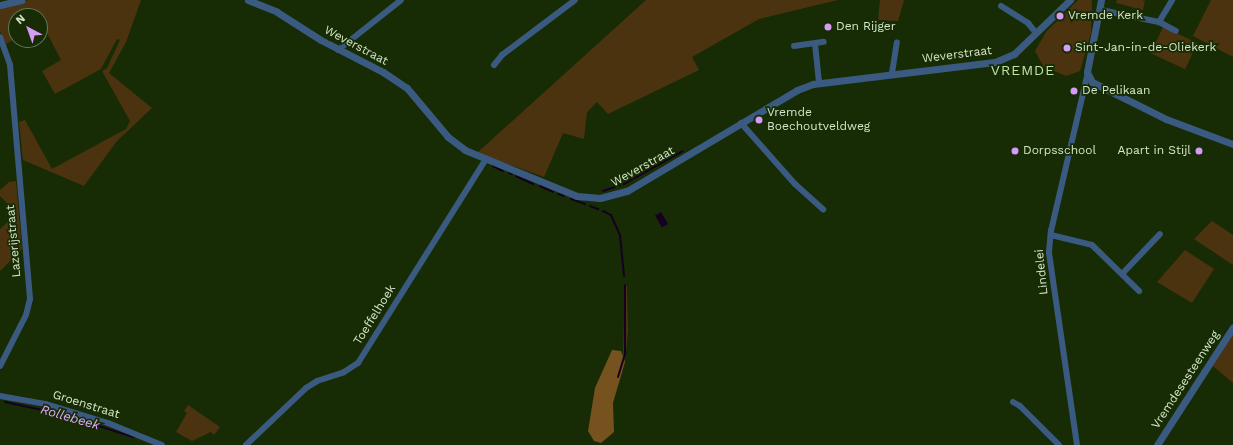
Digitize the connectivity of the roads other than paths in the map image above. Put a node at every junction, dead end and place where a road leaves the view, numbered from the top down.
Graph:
1 (21, 0) edge
2 (248, 0) edge
3 (401, 0) edge
4 (575, 0) edge
5 (1070, 0) edge
6 (1101, 0) edge
7 (1172, 0) edge
8 (0, 5) edge
9 (1001, 6) dead end
10 (1101, 10) junction
11 (1159, 22) junction
12 (1176, 31) dead end
13 (1036, 33) junction
14 (0, 37) edge
15 (824, 42) dead end
16 (898, 42) dead end
17 (815, 44) junction
18 (794, 46) dead end
19 (338, 50) junction
20 (494, 65) dead end
21 (892, 73) junction
22 (1087, 76) junction
23 (819, 83) junction
24 (740, 123) junction
25 (1233, 144) edge
26 (486, 159) junction
27 (823, 209) dead end
28 (1160, 234) dead end
29 (1051, 235) junction
30 (1122, 274) junction
31 (1139, 291) dead end
32 (1233, 326) edge
33 (0, 366) edge
34 (0, 396) edge
35 (1013, 402) dead end
36 (162, 445) edge
37 (246, 445) edge
38 (1059, 445) edge
39 (1077, 445) edge
40 (1157, 445) edge

1 - 8 street
2 - 19 street, Weverstraat
3 - 19 street
4 - 20 street
5 - 13 street
6 - 10 street
7 - 11 street
9 - 13 street
10 - 11 street
10 - 22 street
11 - 12 street
13 - 21 street, Weverstraat
14 - 33 street, Lazerijstraat
15 - 17 street
16 - 21 street
17 - 18 street
17 - 23 street
19 - 26 street, Weverstraat
21 - 23 street, Weverstraat
22 - 25 street
22 - 29 street, Lindelei
23 - 24 street, Weverstraat
24 - 26 street, Weverstraat
24 - 27 street
26 - 37 street, Toeffelhoek
28 - 30 street
29 - 30 street
29 - 39 street, Lindelei
30 - 31 street
32 - 40 street, Vremdesesteenweg
34 - 36 street, Groenstraat
35 - 38 street

